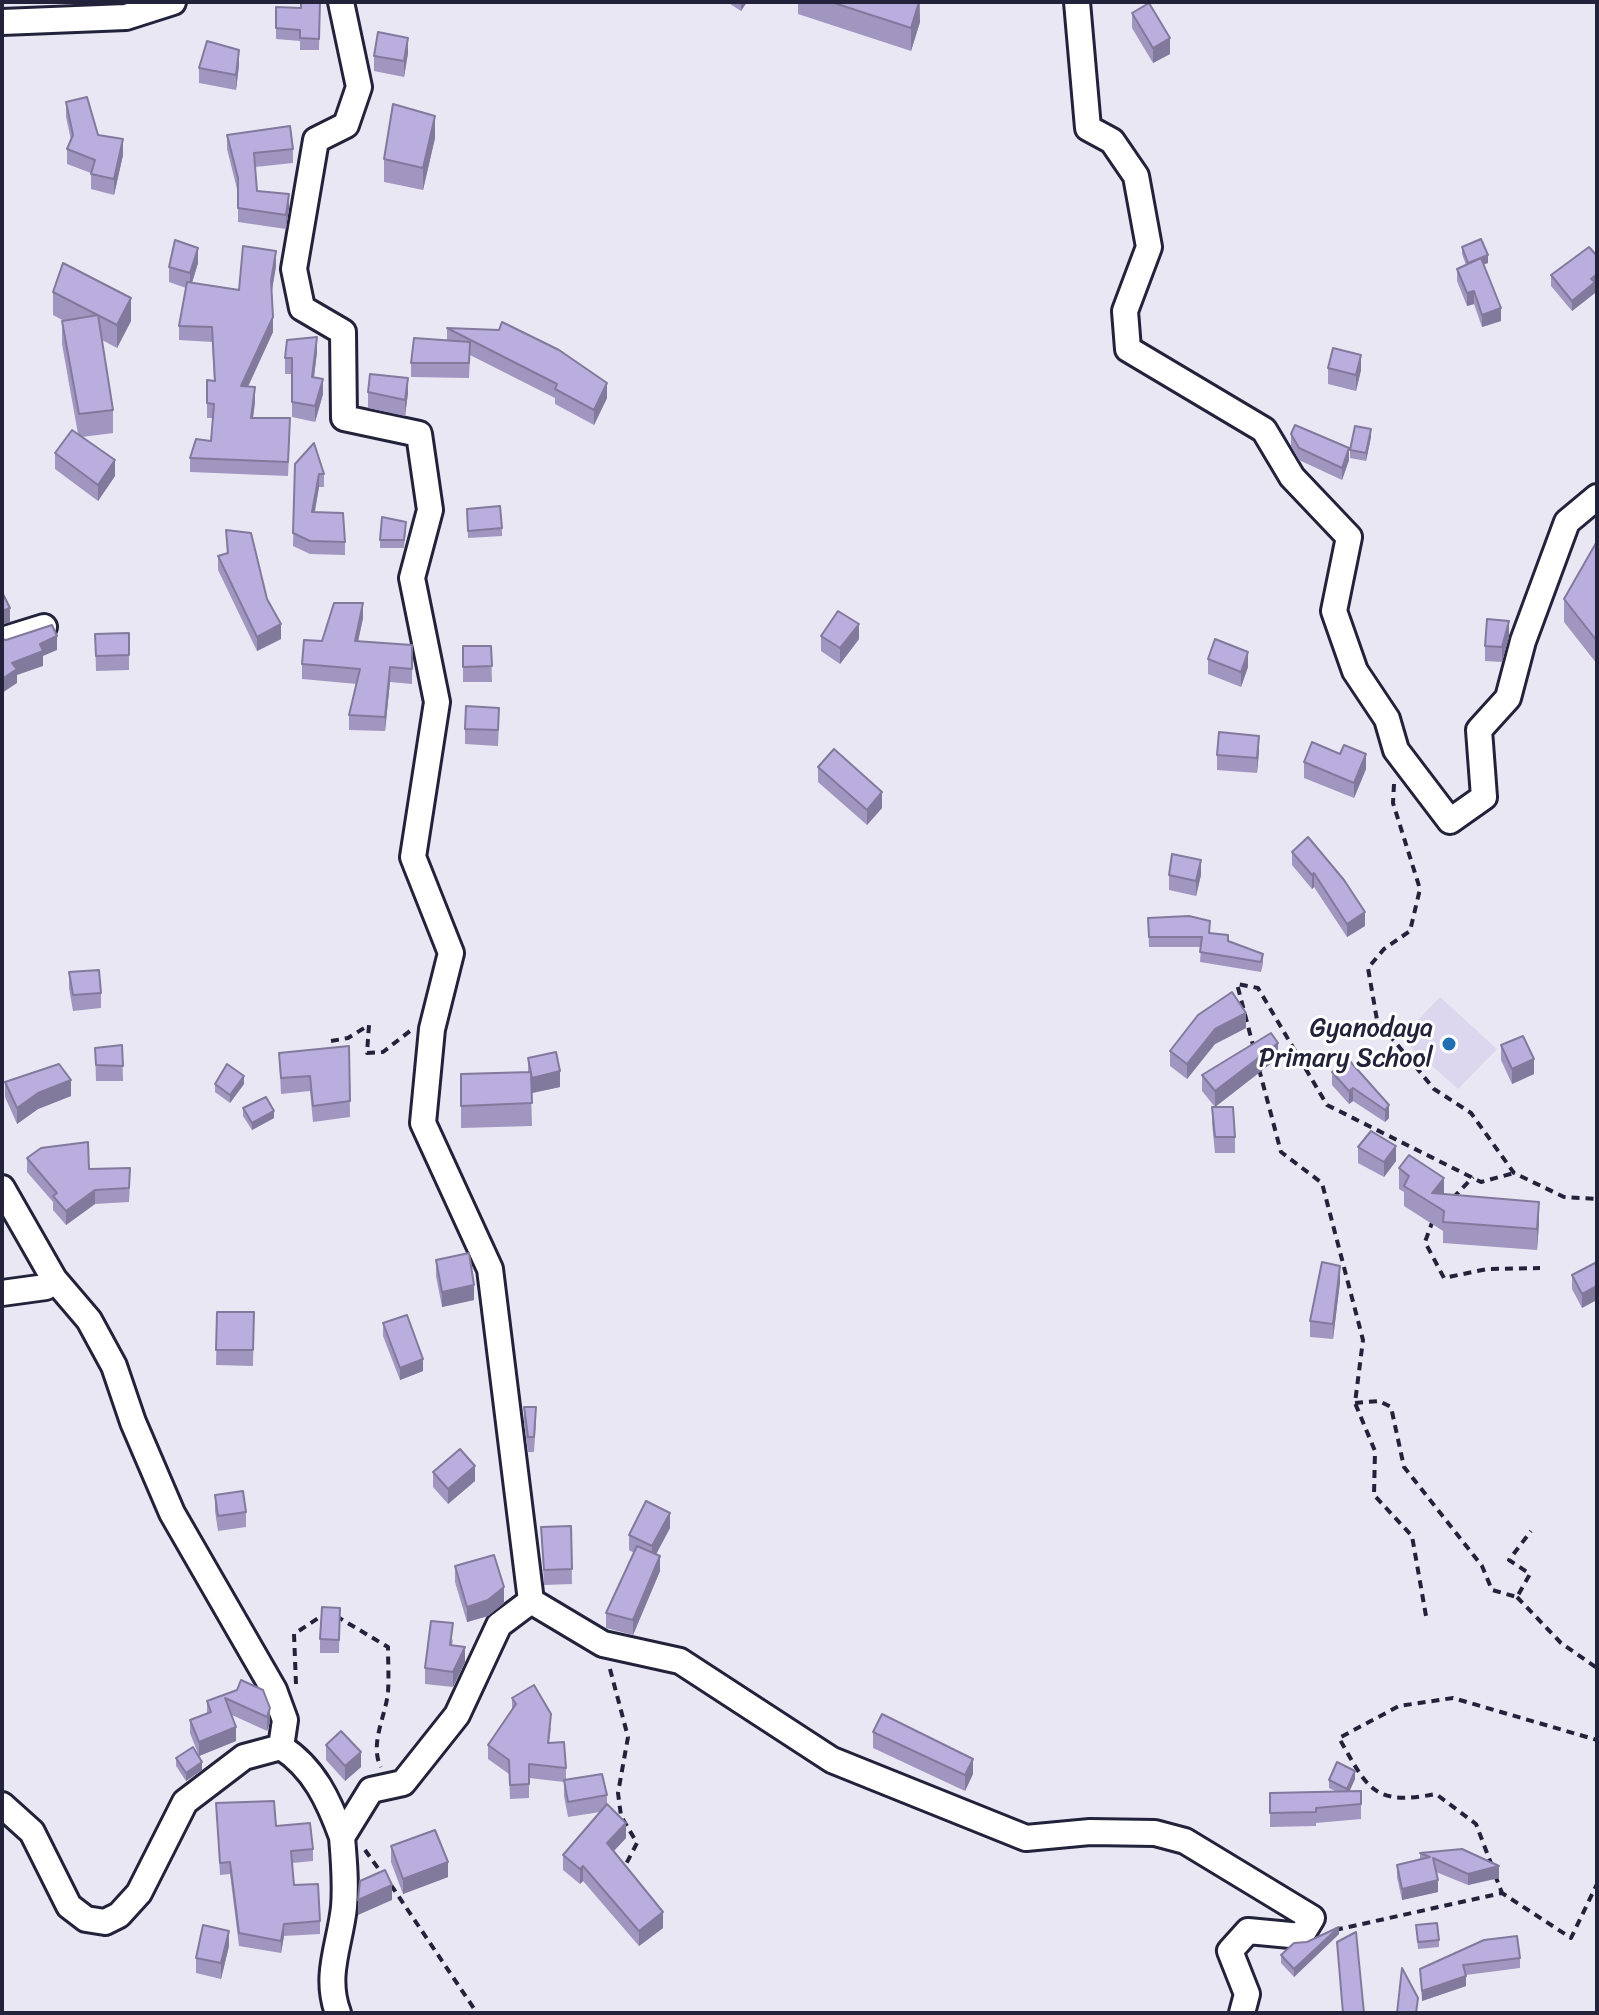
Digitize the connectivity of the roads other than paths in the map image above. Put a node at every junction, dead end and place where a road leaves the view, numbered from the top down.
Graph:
1 (173, 2) edge
2 (341, 2) edge
3 (1077, 2) edge
4 (2, 22) edge
5 (1597, 497) edge
6 (44, 627) edge
7 (2, 640) edge
8 (2, 1188) edge
9 (54, 1279) junction
10 (2, 1293) edge
11 (531, 1601) junction
12 (281, 1747) junction
13 (2, 1805) edge
14 (342, 1837) junction
15 (338, 2013) edge
16 (1242, 2013) edge

1 - 4 street
2 - 11 street
3 - 5 street
6 - 7 street
8 - 9 street
9 - 10 street
9 - 12 street
11 - 14 street
11 - 16 street
12 - 13 street
12 - 14 street
14 - 15 street

